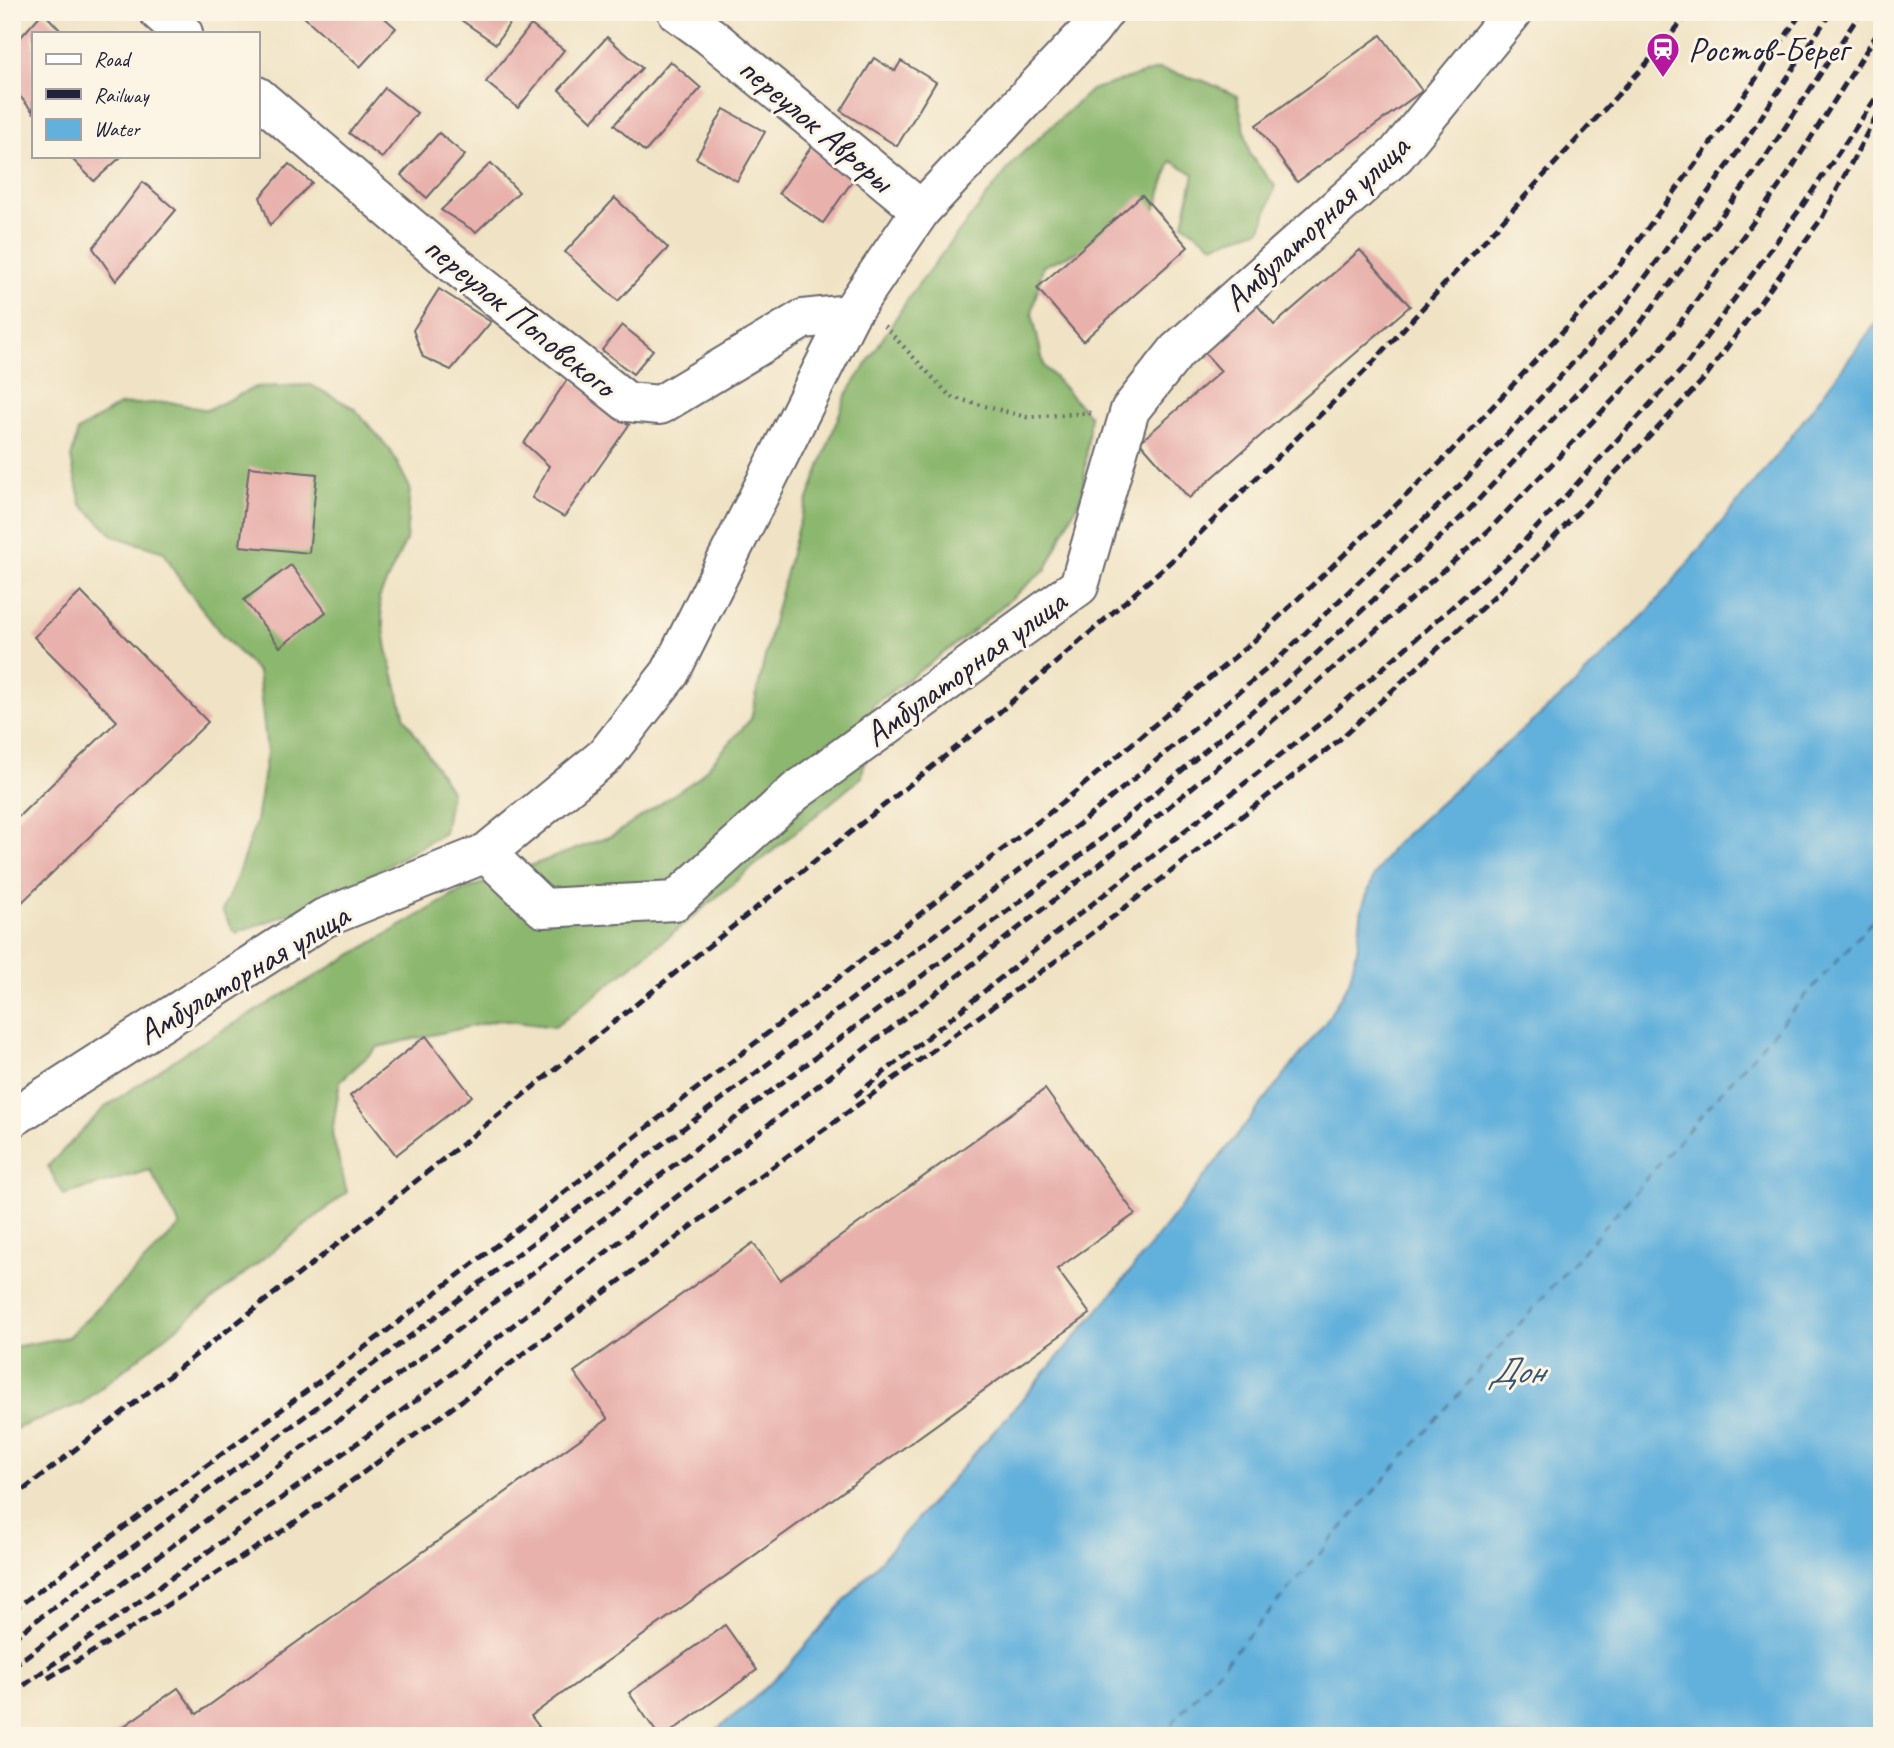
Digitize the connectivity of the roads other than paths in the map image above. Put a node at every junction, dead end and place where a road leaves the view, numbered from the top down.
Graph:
1 (159, 12) edge
2 (677, 12) edge
3 (1104, 12) edge
4 (1513, 12) edge
5 (182, 32) edge
6 (259, 98) edge
7 (920, 211) junction
8 (855, 307) junction
9 (486, 853) junction
10 (12, 1118) edge

1 - 5 street
2 - 7 street, переулок Авроры
3 - 7 street, Амбулаторная улица
4 - 9 street, Амбулаторная улица
6 - 8 street, переулок Поповского
7 - 8 street, Амбулаторная улица
8 - 9 street, Амбулаторная улица
9 - 10 street, Амбулаторная улица

